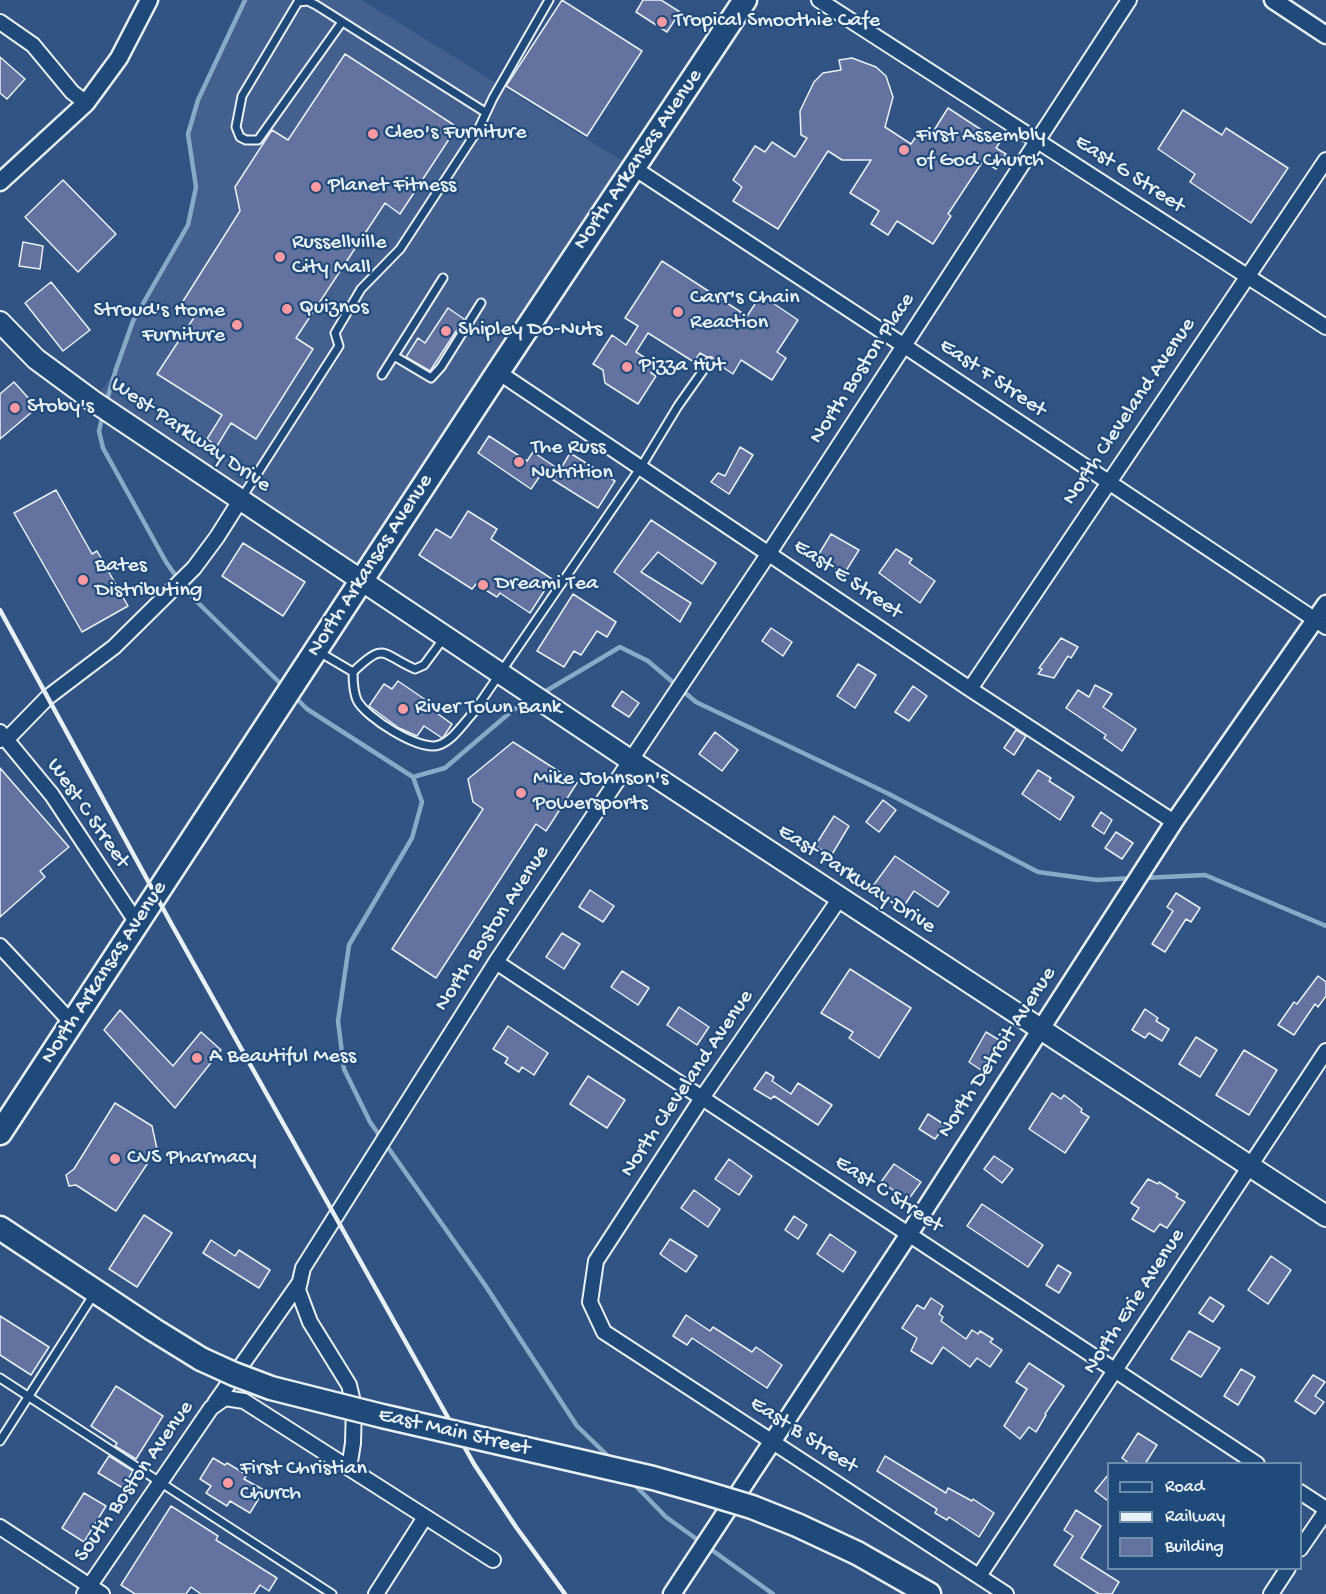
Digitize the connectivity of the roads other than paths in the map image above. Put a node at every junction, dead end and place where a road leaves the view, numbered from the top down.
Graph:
1 (149, 0) edge
2 (549, 0) edge
3 (745, 0) edge
4 (819, 0) edge
5 (1129, 0) edge
6 (1273, 0) edge
7 (0, 22) edge
8 (342, 22) junction
9 (1326, 35) edge
10 (86, 103) junction
11 (485, 112) junction
12 (1037, 141) junction
13 (1326, 160) edge
14 (634, 168) junction
15 (0, 182) edge
16 (1248, 276) junction
17 (443, 278) dead end
18 (481, 303) dead end
19 (0, 322) edge
20 (1326, 327) edge
21 (903, 345) junction
22 (394, 356) junction
23 (709, 362) dead end
24 (498, 372) junction
25 (382, 375) dead end
26 (641, 467) junction
27 (1109, 482) junction
28 (241, 499) junction
29 (769, 553) junction
30 (363, 580) junction
31 (1326, 604) edge
32 (1321, 624) edge
33 (446, 636) junction
34 (316, 651) junction
35 (353, 672) junction
36 (500, 673) junction
37 (970, 689) junction
38 (1, 736) edge
39 (630, 760) junction
40 (1174, 822) junction
41 (840, 898) junction
42 (137, 923) junction
43 (0, 945) edge
44 (496, 962) junction
45 (72, 1023) junction
46 (1040, 1030) junction
47 (1326, 1051) edge
48 (702, 1098) junction
49 (0, 1133) edge
50 (1250, 1166) junction
51 (1326, 1216) edge
52 (0, 1228) edge
53 (909, 1234) junction
54 (300, 1282) junction
55 (96, 1291) junction
56 (590, 1302) joint
57 (1115, 1370) junction
58 (0, 1377) edge
59 (29, 1396) junction
60 (211, 1408) junction
61 (772, 1440) junction
62 (0, 1441) edge
63 (1254, 1462) edge
64 (349, 1468) junction
65 (161, 1481) junction
66 (1302, 1493) edge
67 (1326, 1510) edge
68 (425, 1517) junction
69 (0, 1527) edge
70 (1302, 1547) edge
71 (493, 1560) dead end
72 (1287, 1570) edge
73 (979, 1576) junction
74 (86, 1590) edge
75 (102, 1594) edge
76 (332, 1594) edge
77 (376, 1594) edge
78 (672, 1594) edge
79 (929, 1594) edge
80 (1005, 1594) edge
81 (1271, 1594) edge

1 - 10 street
2 - 11 lane
3 - 14 main road, North Arkansas Avenue
4 - 12 street, East G Street
5 - 12 street, North Boston Place
6 - 9 street
7 - 10 street
8 - 8 lane
8 - 11 lane
10 - 15 street
11 - 28 lane
12 - 16 street, East G Street
12 - 21 street, North Boston Place
13 - 16 street, North Cleveland Avenue
14 - 21 street, East F Street
14 - 24 main road, North Arkansas Avenue
16 - 20 street, East G Street
16 - 27 street, North Cleveland Avenue
17 - 22 lane
18 - 22 lane
19 - 28 main road, West Parkway Drive
21 - 27 street, East F Street
21 - 29 street, North Boston Place
22 - 25 lane
23 - 26 lane
24 - 26 street, East E Street
24 - 30 main road, North Arkansas Avenue
26 - 29 street, East E Street
26 - 36 lane
27 - 32 street, East F Street
27 - 37 street, North Cleveland Avenue
28 - 30 main road, West Parkway Drive
28 - 38 street
29 - 37 street, East E Street
29 - 39 street, North Boston Place
30 - 33 main road, East Parkway Drive
30 - 34 main road, North Arkansas Avenue
31 - 32 street, North Detroit Avenue
32 - 40 street, North Detroit Avenue
33 - 35 lane
33 - 36 main road, East Parkway Drive
34 - 35 lane
34 - 42 main road, North Arkansas Avenue
35 - 36 lane
36 - 39 main road, East Parkway Drive
37 - 40 street, East E Street
38 - 42 street, West C Street
39 - 41 main road, East Parkway Drive
39 - 44 street, North Boston Avenue
40 - 46 street, North Detroit Avenue
41 - 46 main road, East Parkway Drive
41 - 48 street, North Cleveland Avenue
42 - 45 main road, North Arkansas Avenue
43 - 45 street
44 - 48 street, East C Street
44 - 54 street, North Boston Avenue
45 - 49 main road, North Arkansas Avenue
46 - 50 main road, East Parkway Drive
46 - 53 street, North Detroit Avenue
47 - 50 street, North Erie Avenue
48 - 53 street, East C Street
48 - 56 street, North Cleveland Avenue
50 - 51 main road, East Parkway Drive
50 - 57 street, North Erie Avenue
52 - 55 main road, East Main Street
53 - 57 street, East C Street
53 - 61 street, North Detroit Avenue
54 - 60 street
54 - 64 street
55 - 59 lane
55 - 79 main road, East Main Street, bridge
56 - 61 street, East B Street
57 - 63 street, East C Street
57 - 73 street, North Erie Avenue
58 - 59 lane
59 - 62 lane
59 - 65 lane
60 - 64 street, South Boston Avenue
60 - 65 street, South Boston Avenue
61 - 73 street, East B Street
61 - 78 street, North Detroit Avenue
64 - 68 street
65 - 74 street, South Boston Avenue
65 - 76 lane
66 - 67 street
67 - 70 street
68 - 71 street
68 - 77 street
69 - 74 street
72 - 81 street
73 - 80 street, East B Street
74 - 75 street

